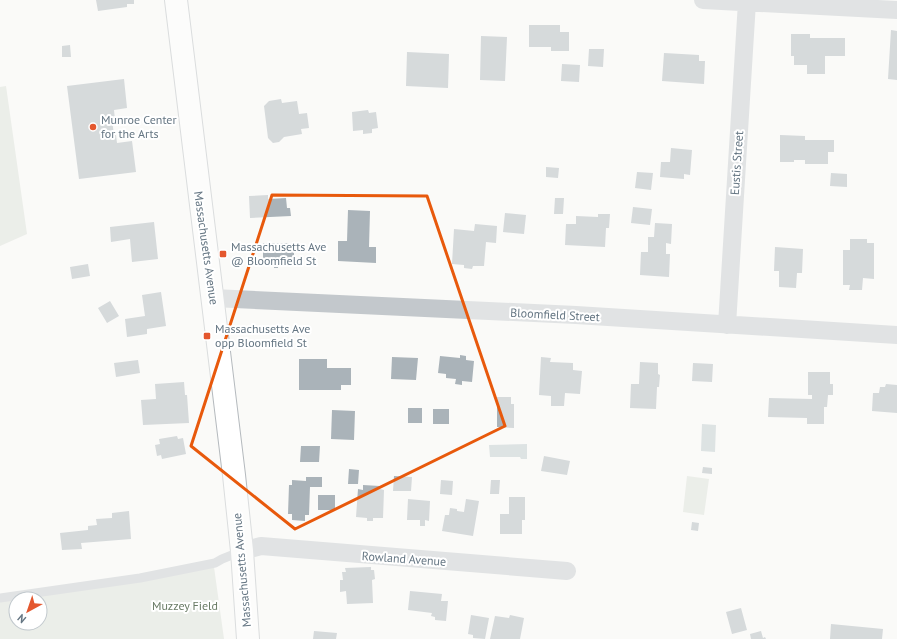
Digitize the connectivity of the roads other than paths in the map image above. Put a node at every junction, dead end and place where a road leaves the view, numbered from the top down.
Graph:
1 (176, 0) edge
2 (703, 0) edge
3 (747, 2) junction
4 (897, 10) edge
5 (213, 298) junction
6 (727, 325) junction
7 (897, 335) edge
8 (242, 551) junction
9 (567, 572) dead end
10 (0, 598) edge
11 (248, 639) edge

1 - 5 main road, Massachusetts Avenue
2 - 3 street
3 - 4 street
3 - 6 street, Eustis Street
5 - 6 street, Bloomfield Street
5 - 8 main road, Massachusetts Avenue
6 - 7 street, Bloomfield Street
8 - 9 street, Rowland Avenue
8 - 10 lane
8 - 11 main road, Massachusetts Avenue

